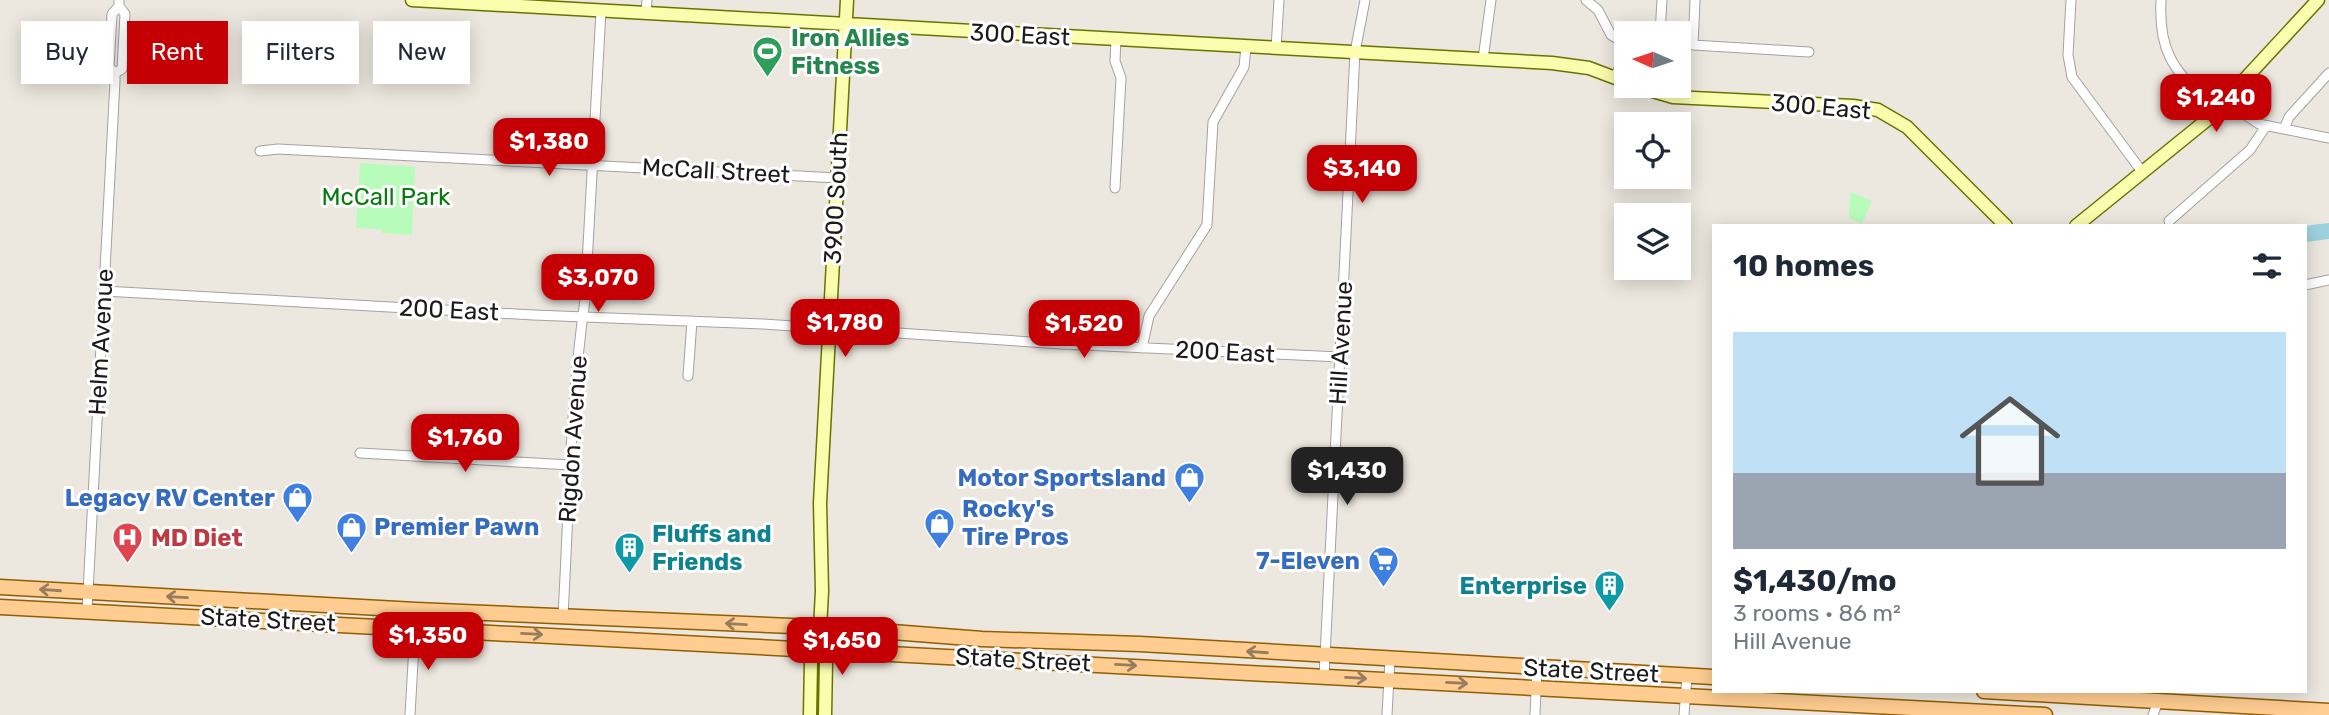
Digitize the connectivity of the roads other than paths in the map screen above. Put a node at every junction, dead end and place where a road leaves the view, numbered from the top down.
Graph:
1 (412, 0) edge
2 (647, 0) edge
3 (847, 0) edge
4 (1279, 0) edge
5 (1365, 0) edge
6 (1491, 0) edge
7 (1586, 0) edge
8 (1662, 0) edge
9 (1695, 0) edge
10 (2071, 0) edge
11 (2161, 0) edge
12 (2318, 0) edge
13 (483, 2) edge
14 (119, 3) edge
15 (562, 4) edge
16 (601, 11) junction
17 (646, 14) junction
18 (1661, 21) edge
19 (846, 25) junction
20 (1614, 37) edge
21 (1116, 40) junction
22 (1246, 47) junction
23 (1276, 48) junction
24 (1355, 52) junction
25 (1809, 52) dead end
26 (1483, 59) junction
27 (2329, 73) edge
28 (1614, 78) edge
29 (1691, 98) edge
30 (2225, 101) junction
31 (2215, 112) junction
32 (2266, 126) junction
33 (2284, 129) junction
34 (2329, 138) edge
35 (260, 151) dead end
36 (592, 165) junction
37 (2143, 173) junction
38 (837, 178) junction
39 (1115, 188) dead end
40 (2169, 221) dead end
41 (2005, 224) edge
42 (2079, 224) edge
43 (2329, 279) edge
44 (2307, 284) edge
45 (104, 291) junction
46 (583, 316) junction
47 (692, 321) junction
48 (830, 330) junction
49 (1142, 348) junction
50 (1340, 357) junction
51 (688, 376) dead end
52 (360, 453) dead end
53 (571, 464) junction
54 (0, 587) edge
55 (88, 592) junction
56 (0, 607) edge
57 (416, 610) junction
58 (87, 611) junction
59 (563, 615) junction
60 (415, 627) junction
61 (820, 627) junction
62 (819, 648) junction
63 (1325, 657) junction
64 (1390, 659) junction
65 (1537, 668) junction
66 (1324, 676) junction
67 (1687, 676) junction
68 (1712, 677) edge
69 (1389, 679) junction
70 (1536, 687) junction
71 (2004, 693) edge
72 (1686, 696) junction
73 (1801, 696) edge
74 (2156, 708) edge
75 (2329, 711) edge
76 (410, 715) edge
77 (810, 715) edge
78 (825, 715) edge
79 (1387, 715) edge
80 (1535, 715) edge
81 (1685, 715) edge
82 (2045, 715) edge

1 - 13 street, 300 East
2 - 17 street
3 - 19 street, 3900 South
4 - 23 street
5 - 24 street, Hill Avenue
6 - 26 street
7 - 20 street
8 - 18 street
9 - 25 street
10 - 37 street
11 - 31 street
12 - 30 street
13 - 15 street, 300 East
14 - 45 street, Helm Avenue
15 - 16 street, 300 East
16 - 17 street, 300 East
16 - 36 street, Rigdon Avenue
17 - 19 street, 300 East
19 - 21 street, 300 East
19 - 38 street, 3900 South
21 - 22 street, 300 East
21 - 39 street
22 - 23 street, 300 East
22 - 49 street
23 - 24 street, 300 East
24 - 26 street, 300 East
24 - 50 street, Hill Avenue
26 - 28 street, 300 East
27 - 33 street
29 - 41 street, 300 East
30 - 31 street
30 - 32 street
31 - 37 street
32 - 33 street
32 - 40 street
33 - 34 street
35 - 36 street, McCall Street
36 - 38 street, McCall Street
36 - 46 street, Rigdon Avenue
37 - 42 street
38 - 48 street, 3900 South
43 - 44 street
45 - 46 street, 200 East
45 - 55 street, Helm Avenue
46 - 47 street, 200 East
46 - 53 street, Rigdon Avenue
47 - 48 street, 200 East
47 - 51 street
48 - 49 street, 200 East
48 - 61 street, 3900 South
49 - 50 street, 200 East
50 - 63 street, Hill Avenue
52 - 53 street
53 - 59 street, Rigdon Avenue
55 -> 54 main road, State Street
57 -> 55 main road, State Street
55 - 58 street, Helm Avenue
56 - 58 main road, State Street
57 - 59 main road, State Street
57 - 60 street
58 - 60 main road, State Street
61 -> 59 main road, State Street
60 -> 62 main road, State Street
60 - 76 street
61 - 62 street, 3900 South
63 -> 61 main road, State Street
62 -> 66 main road, State Street
62 - 77 street, 3900 South
62 - 78 street, 3900 South
63 - 64 main road, State Street
63 - 66 street, Hill Avenue
64 - 65 main road, State Street
64 - 69 street
65 - 67 main road, State Street
65 - 70 street
66 -> 69 main road, State Street
67 - 68 main road, State Street
67 - 72 street
69 -> 70 main road, State Street
69 - 79 street
70 - 72 main road, State Street
70 - 80 street
71 - 74 main road
72 - 73 main road, State Street
72 - 81 street
73 - 82 main road, State Street
74 - 75 main road

